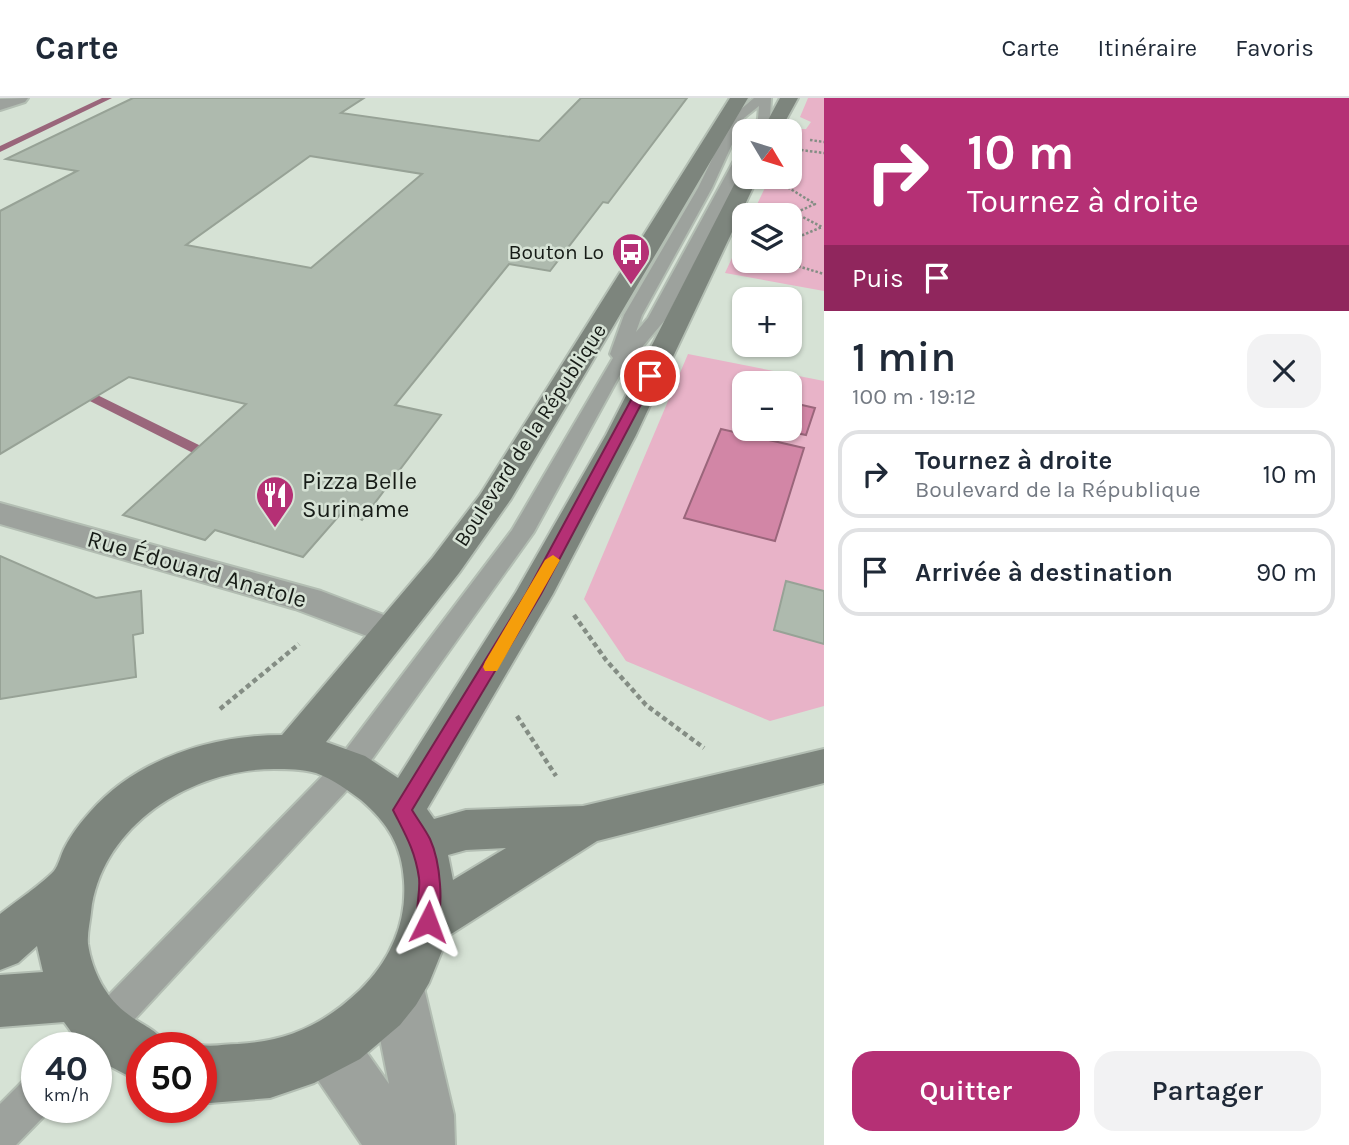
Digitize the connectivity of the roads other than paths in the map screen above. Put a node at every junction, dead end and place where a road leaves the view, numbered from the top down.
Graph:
1 (19, 98) edge
2 (739, 98) edge
3 (763, 98) edge
4 (789, 98) edge
5 (0, 105) edge
6 (764, 119) edge
7 (778, 119) edge
8 (732, 178) edge
9 (742, 189) edge
10 (614, 369) junction
11 (0, 513) edge
12 (391, 632) junction
13 (293, 752) junction
14 (824, 766) edge
15 (349, 768) junction
16 (583, 825) junction
17 (412, 826) junction
18 (69, 887) junction
19 (428, 922) junction
20 (0, 946) edge
21 (397, 988) junction
22 (0, 1002) edge
23 (87, 1024) edge
24 (126, 1046) edge
25 (329, 1047) junction
26 (217, 1072) edge
27 (21, 1111) edge
28 (0, 1132) edge
29 (397, 1145) edge
30 (425, 1145) edge

1 - 5 street
2 - 12 street, Boulevard de la République
3 - 6 lane
3 - 10 lane
4 - 7 street
8 - 10 lane
9 - 17 street
10 - 15 lane
11 - 12 street, Rue Édouard Anatole
12 - 13 street, Boulevard de la République
13 - 15 street
13 - 18 street
14 - 16 street
15 - 17 street
15 - 23 lane
16 - 17 street
16 - 19 street
17 - 19 street
18 - 20 street
18 - 23 street
19 - 21 street
21 - 25 street
21 - 30 street
22 - 23 street
23 - 24 street
25 - 26 street
25 - 29 street
27 - 28 lane

